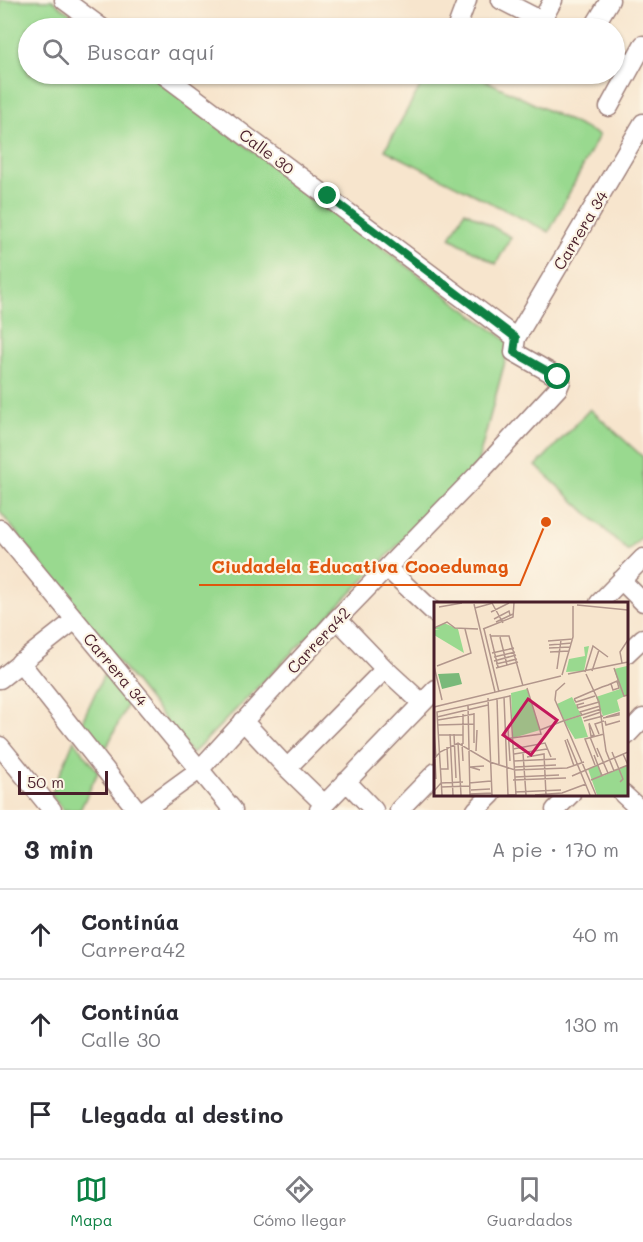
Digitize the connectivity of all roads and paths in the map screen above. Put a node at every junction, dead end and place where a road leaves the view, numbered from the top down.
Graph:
1 (64, 0) edge
2 (467, 0) edge
3 (553, 0) edge
4 (610, 0) edge
5 (513, 3) edge
6 (88, 18) edge
7 (460, 18) edge
8 (537, 18) edge
9 (549, 18) edge
10 (599, 18) edge
11 (643, 45) edge
12 (625, 61) edge
13 (632, 65) junction
14 (625, 78) edge
15 (176, 84) edge
16 (622, 84) edge
17 (609, 107) dead end
18 (643, 123) edge
19 (516, 338) junction
20 (0, 529) edge
21 (643, 558) edge
22 (387, 568) junction
23 (621, 580) junction
24 (600, 602) edge
25 (643, 602) edge
26 (434, 612) edge
27 (337, 618) junction
28 (75, 620) junction
29 (643, 638) edge
30 (628, 653) edge
31 (20, 662) junction
32 (385, 669) junction
33 (0, 679) edge
34 (434, 691) edge
35 (422, 703) junction
36 (643, 718) edge
37 (243, 721) junction
38 (628, 735) edge
39 (0, 746) edge
40 (287, 768) junction
41 (199, 770) junction
42 (434, 774) edge
43 (346, 781) junction
44 (570, 795) edge
45 (322, 807) edge
46 (52, 810) edge
47 (137, 810) edge
48 (144, 810) edge
49 (232, 810) edge
50 (374, 810) edge
51 (399, 810) edge
52 (555, 810) edge

1 - 6 street
2 - 7 street
3 - 9 street
4 - 10 street
5 - 8 street
11 - 13 street
12 - 13 street
13 - 14 street
15 - 19 street, Calle 30
16 - 17 street
18 - 19 street, Carrera 34
19 - 22 street, Carrera42
20 - 28 street, Carrera 34
21 - 23 street
22 - 26 street
22 - 27 street, Carrera42
23 - 24 street
23 - 25 street
27 - 32 street
27 - 37 street, Carrera42
28 - 31 street
28 - 41 street, Carrera 34
29 - 30 street
31 - 33 street
31 - 47 street
32 - 35 street
32 - 40 street
34 - 35 street
35 - 43 street
36 - 38 street
37 - 40 street
37 - 41 street, Carrera42
39 - 46 street
40 - 45 street
41 - 48 street, Carrera42
41 - 49 street, Carrera 34
42 - 51 street
43 - 45 street
43 - 50 street
44 - 52 street

